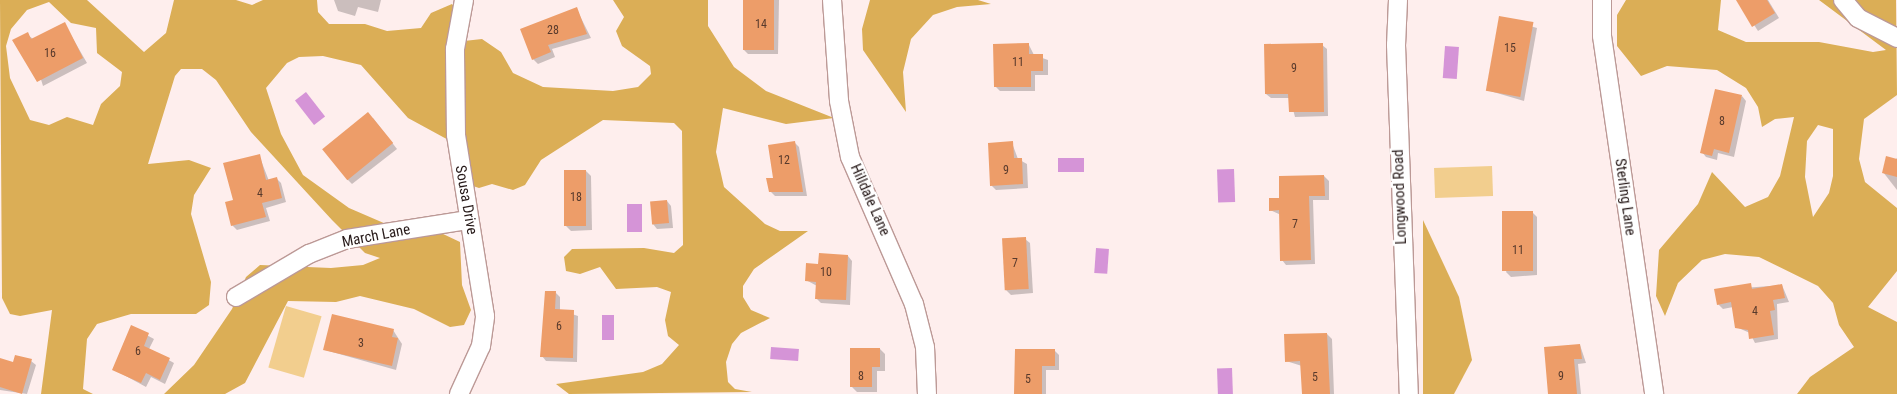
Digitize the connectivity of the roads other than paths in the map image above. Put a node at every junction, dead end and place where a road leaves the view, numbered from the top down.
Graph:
1 (464, 0) edge
2 (832, 0) edge
3 (1398, 0) edge
4 (1602, 0) edge
5 (1843, 0) edge
6 (1897, 38) edge
7 (469, 220) junction
8 (236, 296) dead end
9 (459, 394) edge
10 (927, 394) edge
11 (1409, 394) edge
12 (1654, 394) edge

1 - 7 street, Sousa Drive
2 - 10 street, Hilldale Lane
3 - 11 street, Longwood Road
4 - 12 street, Sterling Lane
5 - 6 street
7 - 8 street, March Lane
7 - 9 street, Sousa Drive

